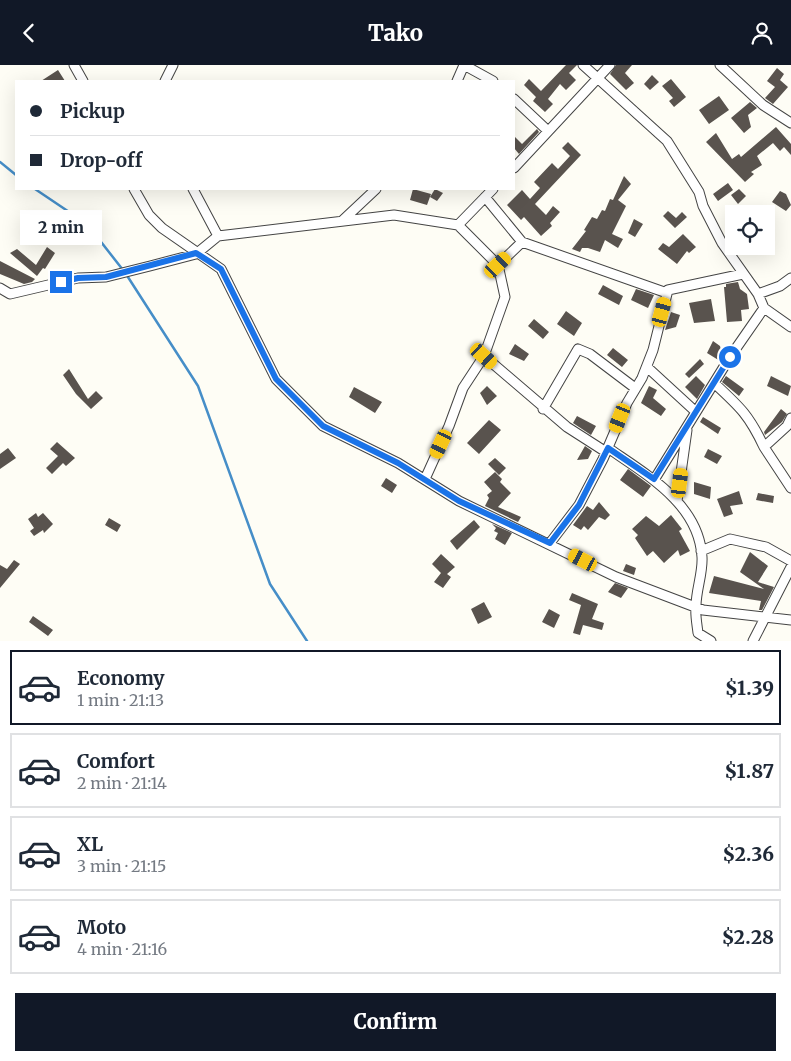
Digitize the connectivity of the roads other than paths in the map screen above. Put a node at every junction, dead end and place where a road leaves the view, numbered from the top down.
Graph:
1 (74, 65) edge
2 (173, 65) edge
3 (464, 65) edge
4 (583, 65) edge
5 (610, 65) edge
6 (720, 65) edge
7 (596, 78) junction
8 (82, 80) edge
9 (166, 80) edge
10 (457, 80) edge
11 (491, 80) edge
12 (515, 100) edge
13 (791, 123) edge
14 (548, 131) junction
15 (515, 167) edge
16 (135, 190) edge
17 (194, 190) edge
18 (375, 190) edge
19 (492, 190) edge
20 (485, 197) junction
21 (343, 220) junction
22 (458, 225) junction
23 (218, 236) junction
24 (522, 242) junction
25 (196, 253) junction
26 (498, 265) junction
27 (743, 273) junction
28 (791, 278) edge
29 (0, 288) edge
30 (667, 293) junction
31 (758, 293) junction
32 (764, 308) junction
33 (791, 327) edge
34 (484, 356) junction
35 (647, 367) junction
36 (714, 383) junction
37 (635, 388) junction
38 (543, 409) junction
39 (696, 412) junction
40 (791, 418) edge
41 (687, 427) junction
42 (764, 447) junction
43 (607, 450) junction
44 (425, 479) junction
45 (654, 479) junction
46 (791, 488) edge
47 (677, 501) junction
48 (550, 543) junction
49 (701, 551) junction
50 (791, 561) edge
51 (791, 567) edge
52 (696, 606) junction
53 (764, 617) junction
54 (791, 620) edge
55 (711, 641) edge
56 (753, 641) edge

1 - 8 street
2 - 9 street
3 - 10 street
3 - 11 street
4 - 7 street
5 - 7 street
6 - 13 street
7 - 14 street
7 - 27 street
12 - 14 street
14 - 15 street
16 - 25 street
17 - 23 street
18 - 21 street
19 - 20 street
20 - 22 street
20 - 24 street
21 - 22 street
21 - 23 street
22 - 26 street
23 - 25 street
24 - 26 street
24 - 30 street
25 - 29 street
25 - 44 street
26 - 34 street
27 - 30 street
27 - 31 street
28 - 31 street
30 - 35 street
31 - 32 street
32 - 33 street
32 - 36 street
34 - 38 street
34 - 44 street
35 - 37 street
35 - 39 street
36 - 39 street
36 - 42 street
37 - 38 street
37 - 43 street
38 - 43 street
39 - 41 street
40 - 42 street
41 - 45 street
41 - 47 street
42 - 46 street
43 - 45 street
43 - 48 street
44 - 48 street
45 - 47 street
47 - 49 street
48 - 52 street
49 - 50 street
49 - 52 street
51 - 53 street
52 - 53 street
52 - 55 street
53 - 54 street
53 - 56 street

